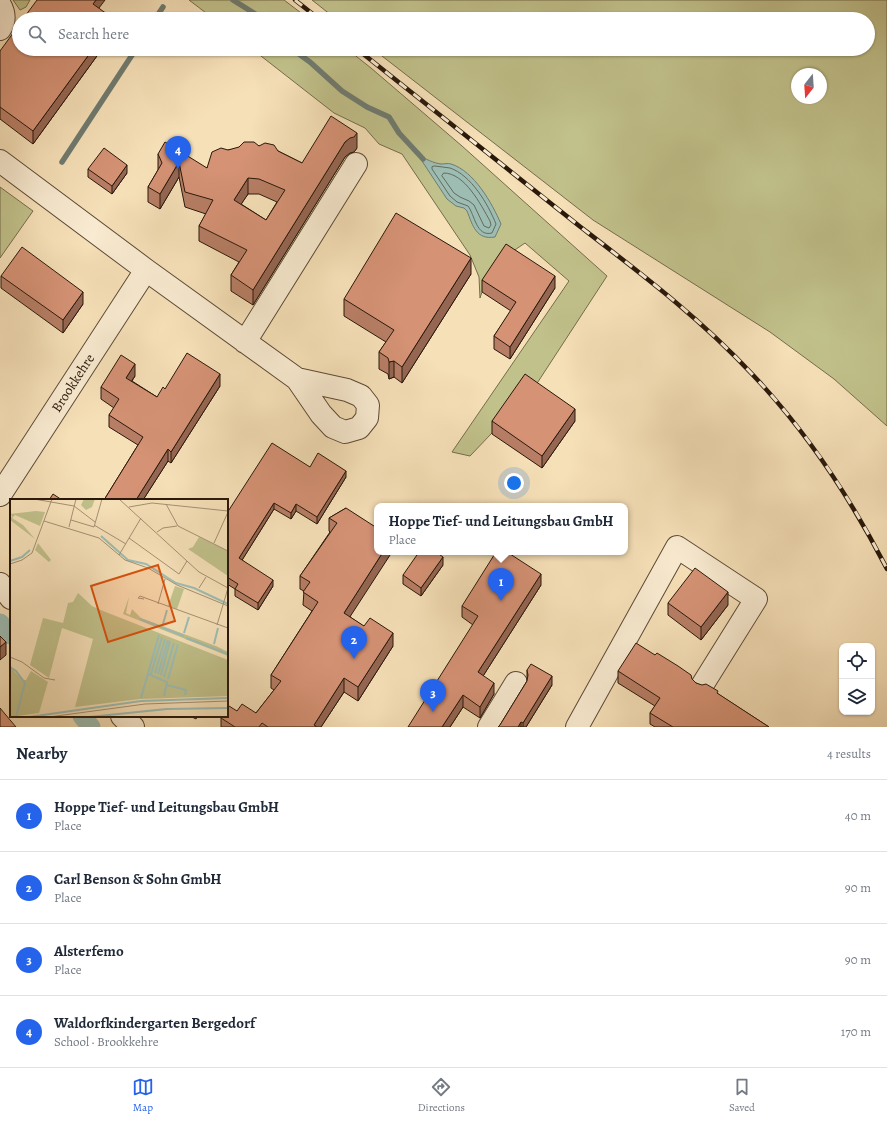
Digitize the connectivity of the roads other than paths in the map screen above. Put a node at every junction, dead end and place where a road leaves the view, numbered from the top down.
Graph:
1 (0, 5) edge
2 (0, 29) edge
3 (0, 162) edge
4 (356, 164) dead end
5 (146, 270) junction
6 (246, 342) junction
7 (296, 379) dead end
8 (0, 495) edge
9 (0, 584) edge
10 (10, 597) edge
11 (516, 684) dead end
12 (703, 684) edge
13 (123, 717) edge
14 (133, 727) edge
15 (489, 727) edge
16 (577, 727) edge

1 - 2 street
3 - 5 street
4 - 6 street
5 - 6 street
5 - 8 street, Brookkehre
6 - 7 street
9 - 10 street
11 - 15 street
12 - 16 street
13 - 14 street

